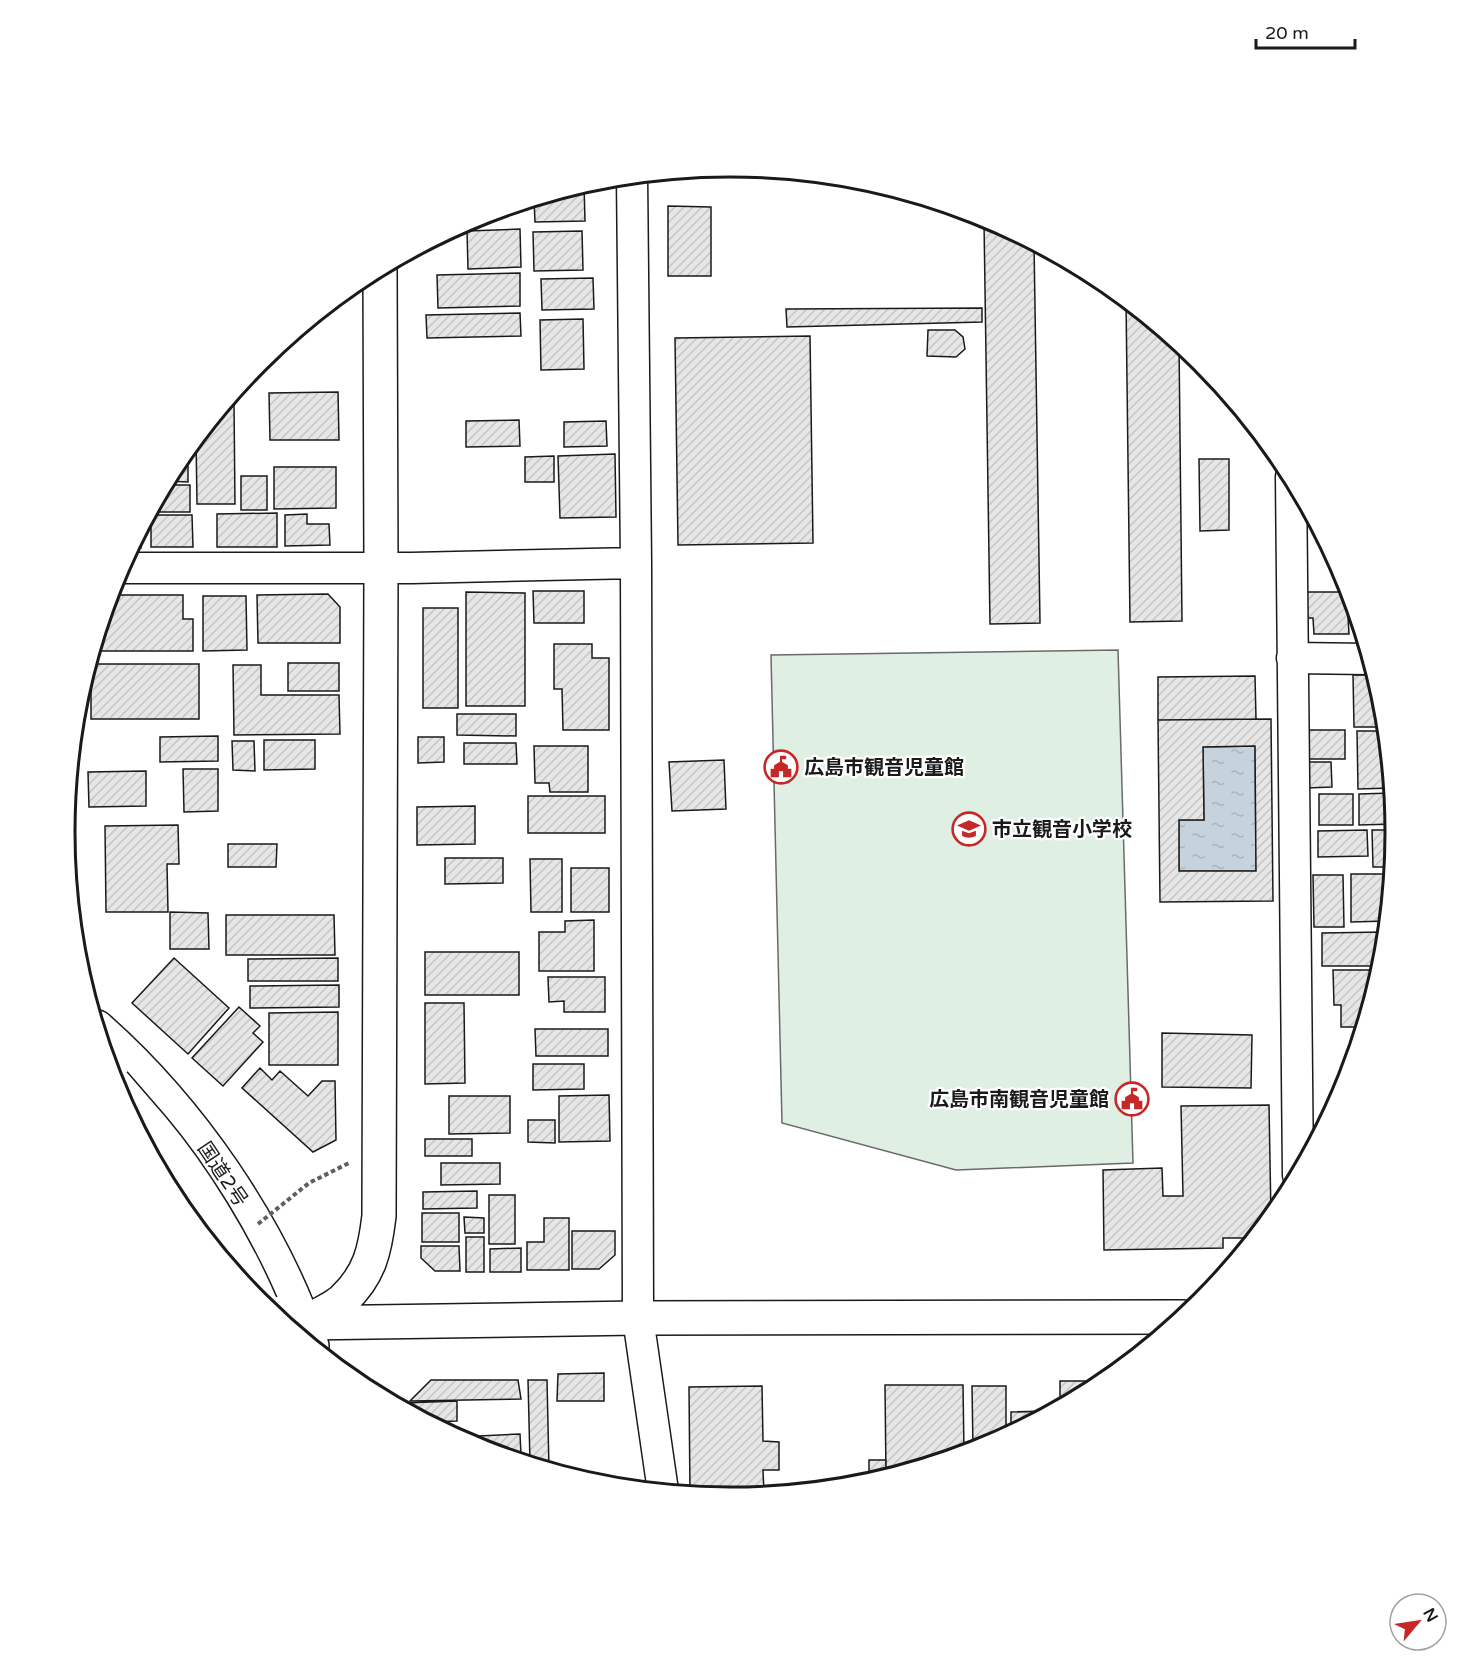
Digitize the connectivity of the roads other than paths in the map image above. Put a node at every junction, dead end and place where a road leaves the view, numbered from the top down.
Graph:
1 (632, 185) edge
2 (380, 279) edge
3 (1291, 494) edge
4 (636, 563) junction
5 (131, 568) edge
6 (381, 569) junction
7 (1292, 658) junction
8 (1362, 659) edge
9 (108, 1037) edge
10 (137, 1110) edge
11 (1298, 1158) edge
12 (248, 1275) edge
13 (1169, 1317) edge
14 (638, 1318) junction
15 (295, 1321) edge
16 (300, 1326) edge
17 (303, 1328) edge
18 (662, 1483) edge

1 - 4 street
2 - 6 main road
3 - 7 street
4 - 6 street
4 - 14 street
5 - 6 street
6 - 16 main road
7 - 8 street
7 - 11 street
9 - 15 main road, 国道2号
10 - 12 main road, bridge
13 - 14 main road
14 - 17 main road
14 - 18 street

